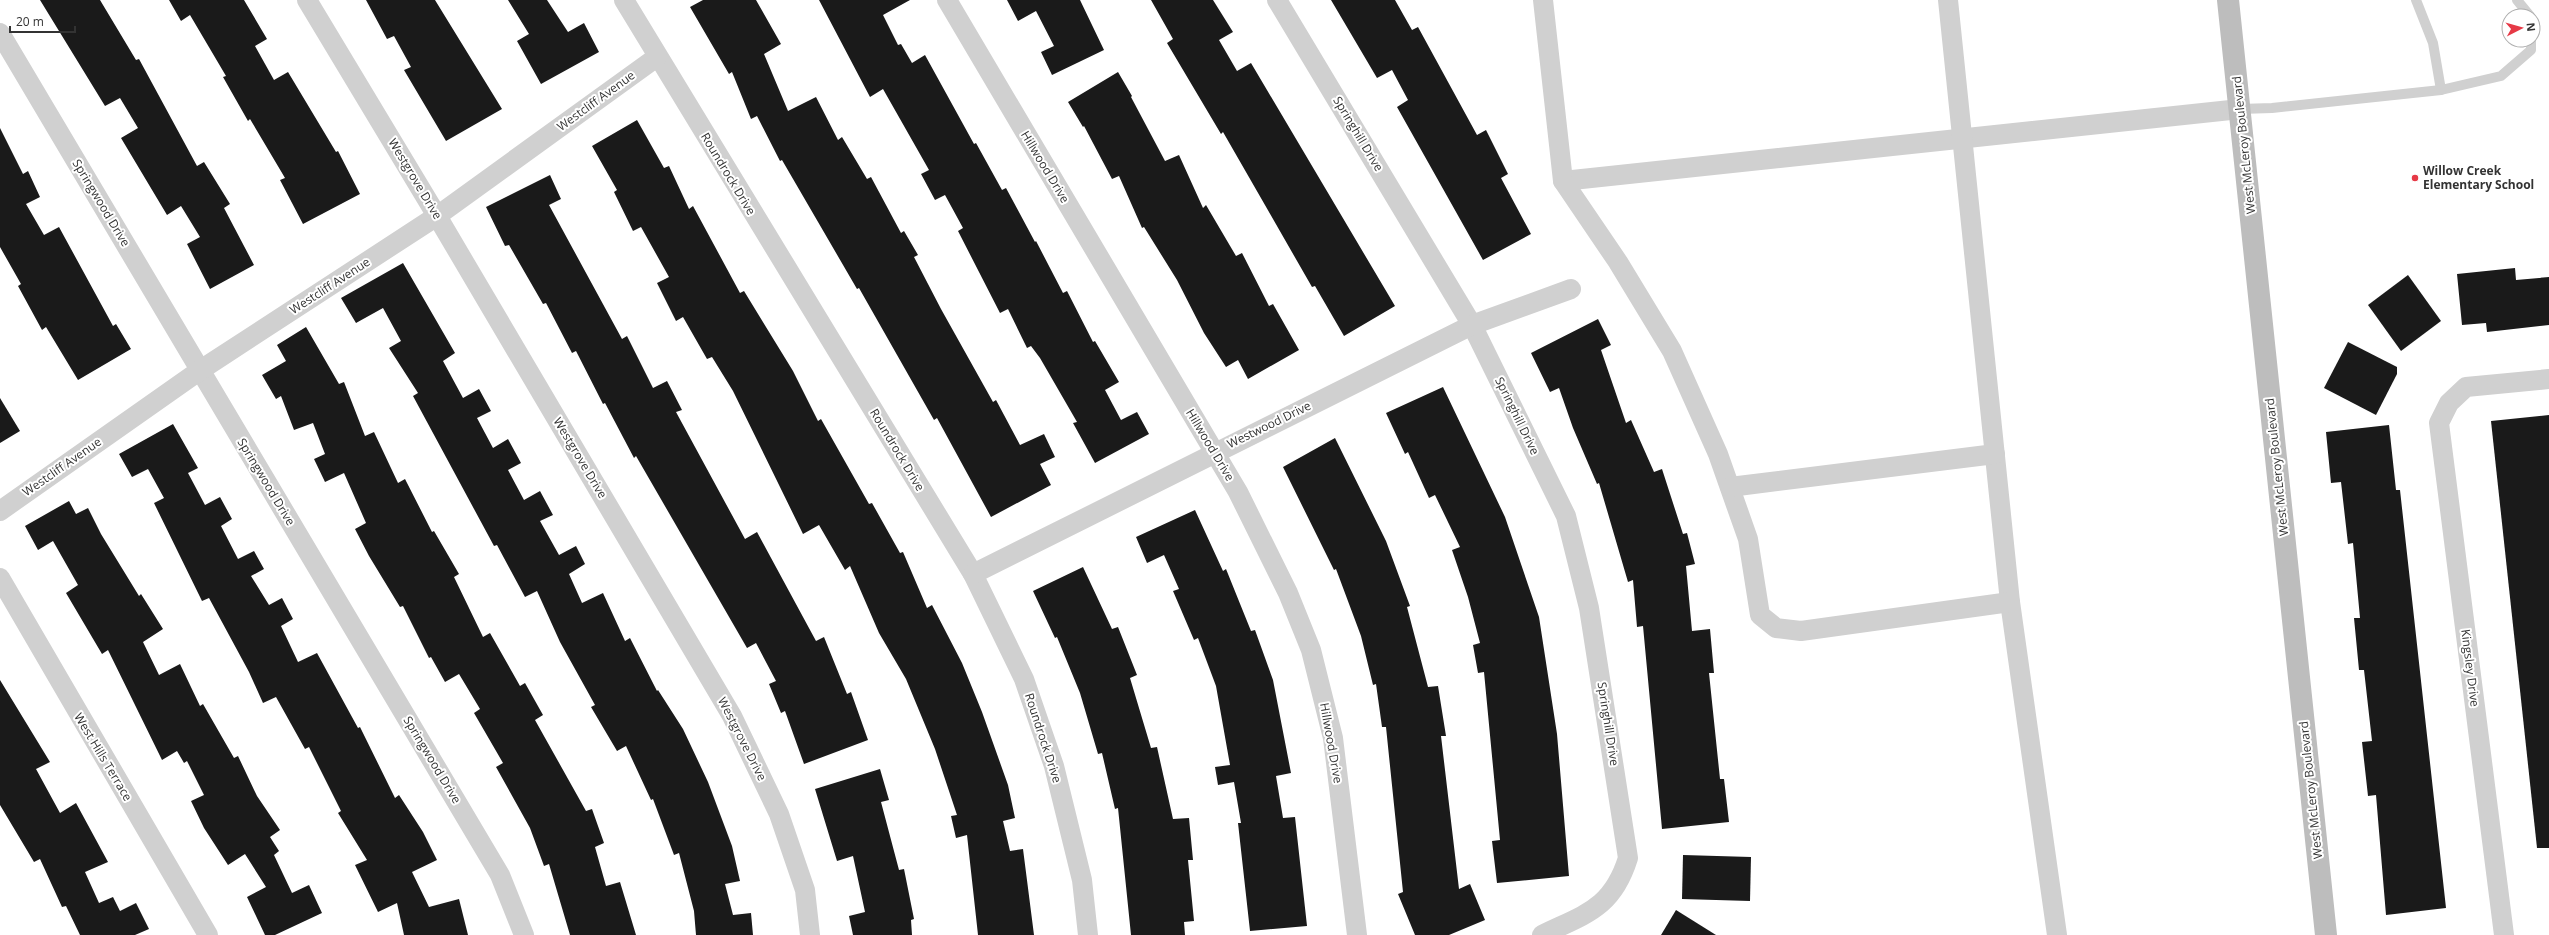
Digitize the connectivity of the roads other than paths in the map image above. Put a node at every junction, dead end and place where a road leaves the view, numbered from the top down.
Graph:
1 (307, 0) edge
2 (624, 0) edge
3 (947, 0) edge
4 (1277, 0) edge
5 (1543, 0) edge
6 (1948, 0) edge
7 (2228, 0) edge
8 (2416, 0) edge
9 (2517, 0) edge
10 (2524, 8) edge
11 (0, 33) edge
12 (2531, 48) edge
13 (657, 57) junction
14 (2441, 90) junction
15 (2240, 109) junction
16 (1962, 140) junction
17 (1563, 181) junction
18 (437, 216) junction
19 (1570, 289) dead end
20 (1472, 325) junction
21 (199, 371) junction
22 (2549, 379) edge
23 (1214, 452) junction
24 (1995, 454) junction
25 (1730, 487) junction
26 (0, 511) edge
27 (973, 574) junction
28 (0, 578) edge
29 (2010, 602) junction
30 (208, 935) edge
31 (524, 935) edge
32 (810, 935) edge
33 (1088, 935) edge
34 (1357, 935) edge
35 (1542, 935) edge
36 (2057, 935) edge
37 (2326, 935) edge
38 (2504, 935) edge

1 - 18 street, Westgrove Drive
2 - 13 street, Roundrock Drive
3 - 23 street, Hillwood Drive
4 - 20 street, Springhill Drive
5 - 17 street
6 - 16 street
7 - 15 main road, West McLeroy Boulevard
8 - 14 lane
9 - 10 lane
11 - 21 street, Springwood Drive
12 - 14 lane
13 - 18 street, Westcliff Avenue
13 - 27 street, Roundrock Drive
14 - 15 lane
15 - 16 street
15 - 37 main road, West McLeroy Boulevard
16 - 17 street
16 - 24 street
17 - 25 street
18 - 21 street, Westcliff Avenue
18 - 32 street, Westgrove Drive
19 - 20 street, Westwood Drive
20 - 23 street, Westwood Drive
20 - 35 street, Springhill Drive
21 - 26 street, Westcliff Avenue
21 - 31 street, Springwood Drive
22 - 38 street, Kingsley Drive
23 - 27 street, Westwood Drive
23 - 34 street, Hillwood Drive
24 - 25 street
24 - 29 street
25 - 29 street
27 - 33 street, Roundrock Drive
28 - 30 street, West Hills Terrace
29 - 36 street

